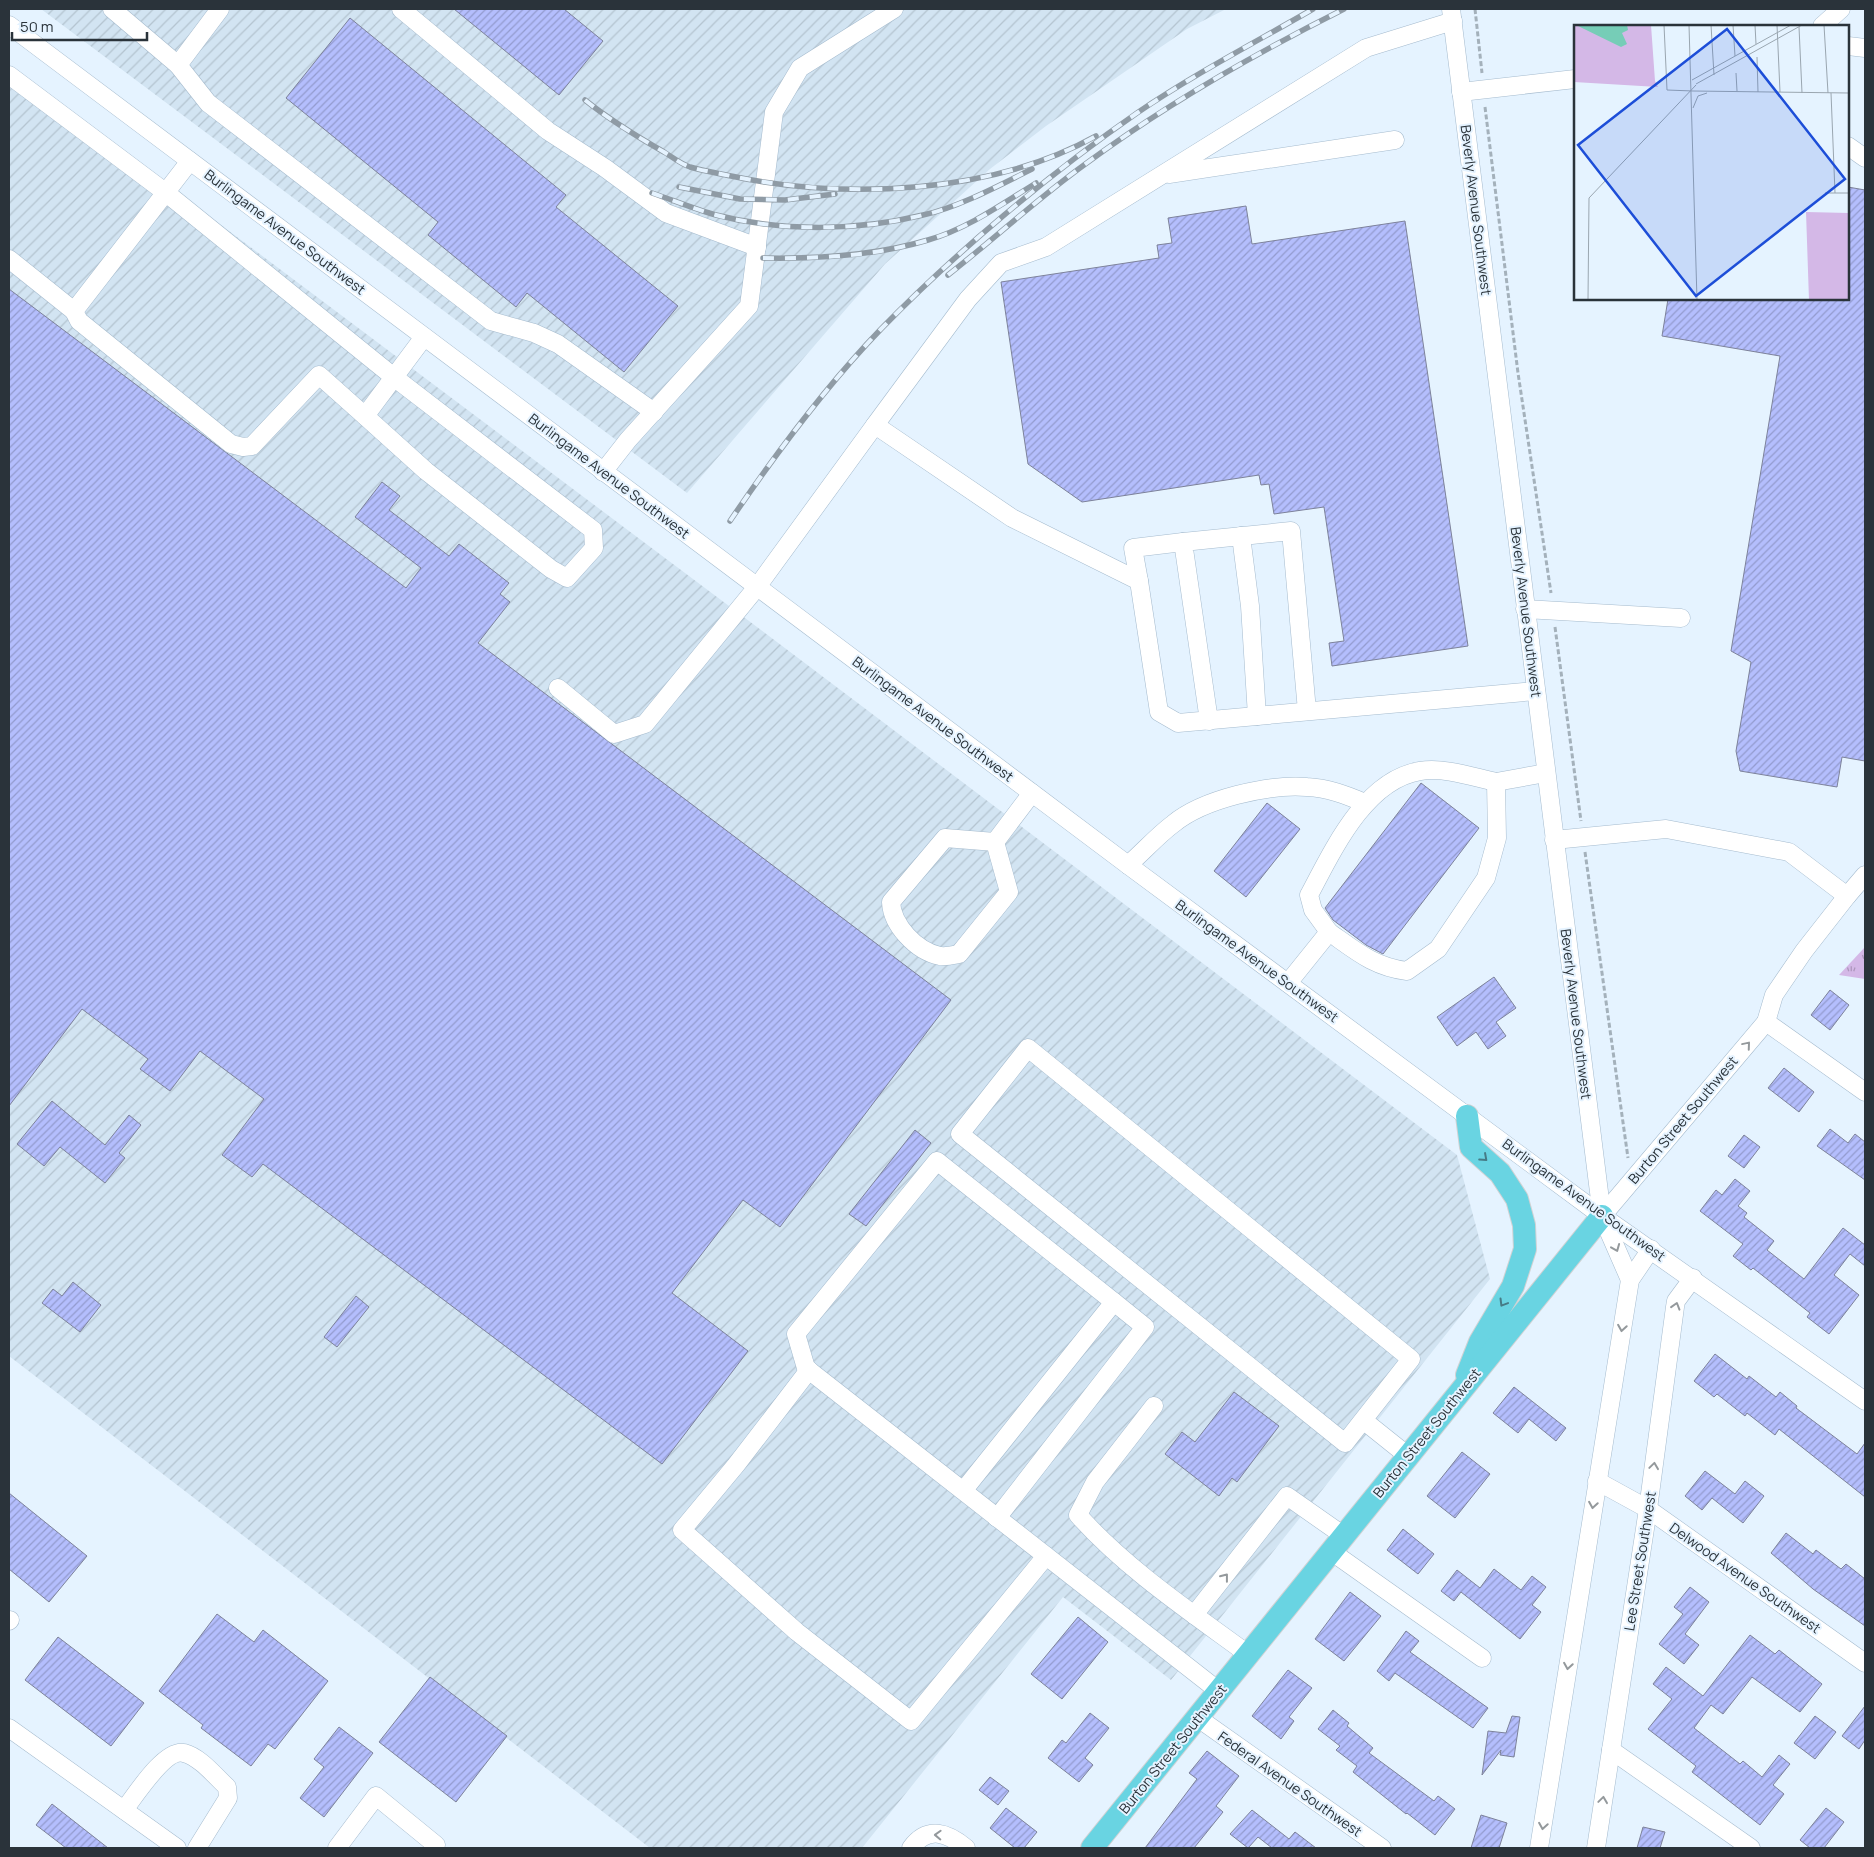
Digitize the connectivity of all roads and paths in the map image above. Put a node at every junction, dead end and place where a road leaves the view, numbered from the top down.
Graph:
1 (112, 9) edge
2 (220, 9) edge
3 (401, 9) edge
4 (894, 9) edge
5 (1475, 9) edge
6 (1841, 9) edge
7 (1452, 15) edge
8 (9, 25) edge
9 (1823, 25) edge
10 (1849, 46) edge
11 (1865, 48) edge
12 (178, 65) junction
13 (9, 75) edge
14 (1574, 79) edge
15 (1484, 90) junction
16 (1462, 92) junction
17 (1395, 140) dead end
18 (1849, 147) edge
19 (1865, 158) edge
20 (190, 161) junction
21 (1162, 175) junction
22 (165, 192) junction
23 (757, 247) junction
24 (9, 259) edge
25 (74, 311) junction
26 (424, 337) junction
27 (395, 378) junction
28 (654, 412) junction
29 (365, 416) junction
30 (875, 425) junction
31 (604, 472) junction
32 (1241, 536) junction
33 (1184, 542) junction
34 (1139, 581) junction
35 (757, 587) junction
36 (1525, 609) junction
37 (1553, 611) junction
38 (1681, 618) dead end
39 (558, 688) dead end
40 (1536, 691) junction
41 (1307, 711) junction
42 (1257, 716) junction
43 (1209, 721) junction
44 (1546, 773) junction
45 (1496, 782) junction
46 (1032, 793) junction
47 (1365, 803) junction
48 (1583, 837) junction
49 (1554, 840) junction
50 (995, 842) junction
51 (1128, 866) junction
52 (1865, 875) edge
53 (1847, 896) junction
54 (1329, 932) junction
55 (1288, 983) junction
56 (1766, 1022) junction
57 (1865, 1092) edge
58 (1467, 1116) junction
59 (1629, 1161) dead end
60 (1602, 1216) junction
61 (1652, 1249) junction
62 (1693, 1278) junction
63 (1630, 1280) junction
64 (1114, 1302) junction
65 (809, 1370) junction
66 (1459, 1394) junction
67 (1865, 1401) edge
68 (1154, 1406) dead end
69 (1364, 1420) junction
70 (1408, 1456) junction
71 (1597, 1481) junction
72 (963, 1491) junction
73 (1648, 1509) junction
74 (997, 1518) junction
75 (1338, 1544) junction
76 (1046, 1556) junction
77 (1194, 1615) junction
78 (1249, 1655) junction
79 (1482, 1658) dead end
80 (1865, 1663) edge
81 (1220, 1692) junction
82 (1198, 1718) junction
83 (9, 1728) edge
84 (1611, 1750) junction
85 (124, 1810) junction
86 (436, 1845) dead end
87 (177, 1848) edge
88 (196, 1848) edge
89 (337, 1848) edge
90 (911, 1848) edge
91 (966, 1848) edge
92 (1092, 1848) edge
93 (1382, 1848) edge
94 (1539, 1848) edge
95 (1596, 1848) edge
96 (1751, 1848) edge

1 - 12 street
2 - 12 street
3 - 23 street
4 - 23 street
5 - 15 path
6 - 9 street
7 - 16 street, Beverly Avenue Southwest
7 - 21 street
8 - 20 street, Burlingame Avenue Southwest
10 - 11 street
12 - 28 street
13 - 22 street
14 - 15 street
15 - 16 street
15 - 37 path
16 - 36 street, Beverly Avenue Southwest
17 - 21 street
18 - 19 street
20 - 22 street
20 - 26 street, Burlingame Avenue Southwest
21 - 30 street
22 - 25 street
22 - 27 street
23 - 28 street
24 - 25 street
25 - 29 street
26 - 27 street
26 - 31 street, Burlingame Avenue Southwest
27 - 29 street
27 - 29 street
28 - 31 street
30 - 34 street
30 - 35 street
31 - 35 street, Burlingame Avenue Southwest
32 - 33 street
32 - 41 street
32 - 42 street
33 - 34 street
33 - 43 street
34 - 43 street
35 - 39 street
35 - 46 street, Burlingame Avenue Southwest
36 - 37 street
36 - 40 street, Beverly Avenue Southwest
37 - 38 street
37 - 48 path
40 - 41 street
40 - 44 street, Beverly Avenue Southwest
41 - 42 street
42 - 43 street
44 - 45 street
44 - 49 street, Beverly Avenue Southwest
45 - 47 street
45 - 54 street
46 - 50 street
46 - 51 street, Burlingame Avenue Southwest
47 - 51 street
47 - 54 street
48 - 49 street
48 - 53 street
48 - 59 path
49 - 60 street, Beverly Avenue Southwest
50 - 50 street
51 - 55 street, Burlingame Avenue Southwest
52 - 53 street
53 - 56 street
54 - 55 street
55 - 58 street, Burlingame Avenue Southwest
56 - 57 street
60 -> 56 street, Burton Street Southwest
58 - 60 street, Burlingame Avenue Southwest
58 -> 66 main road
60 - 61 street, Burlingame Avenue Southwest
60 -> 63 street
60 - 66 main road, Burton Street Southwest
61 - 62 street, Burlingame Avenue Southwest
61 - 63 street
62 - 67 street, Burlingame Avenue Southwest
73 -> 62 street, Lee Street Southwest
63 -> 71 street
64 - 65 street
64 - 72 street
64 - 74 street
65 - 72 street
65 - 76 street
66 - 70 main road, Burton Street Southwest
68 - 77 street
69 - 69 street
69 - 70 street
70 - 75 main road, Burton Street Southwest
71 - 73 street, Delwood Avenue Southwest
71 -> 94 street
72 - 74 street
73 - 80 street, Delwood Avenue Southwest
73 - 84 street, Lee Street Southwest
74 - 76 street
77 -> 75 street
75 - 78 main road, Burton Street Southwest
75 - 79 street
76 - 81 street
77 - 78 street
78 - 81 main road, Burton Street Southwest
81 - 82 main road, Burton Street Southwest
82 - 92 main road, Burton Street Southwest
82 - 93 street, Federal Avenue Southwest
83 - 85 street
95 -> 84 street, Lee Street Southwest
84 - 96 street
85 - 87 street
85 - 88 street
86 - 89 street
91 -> 90 street

